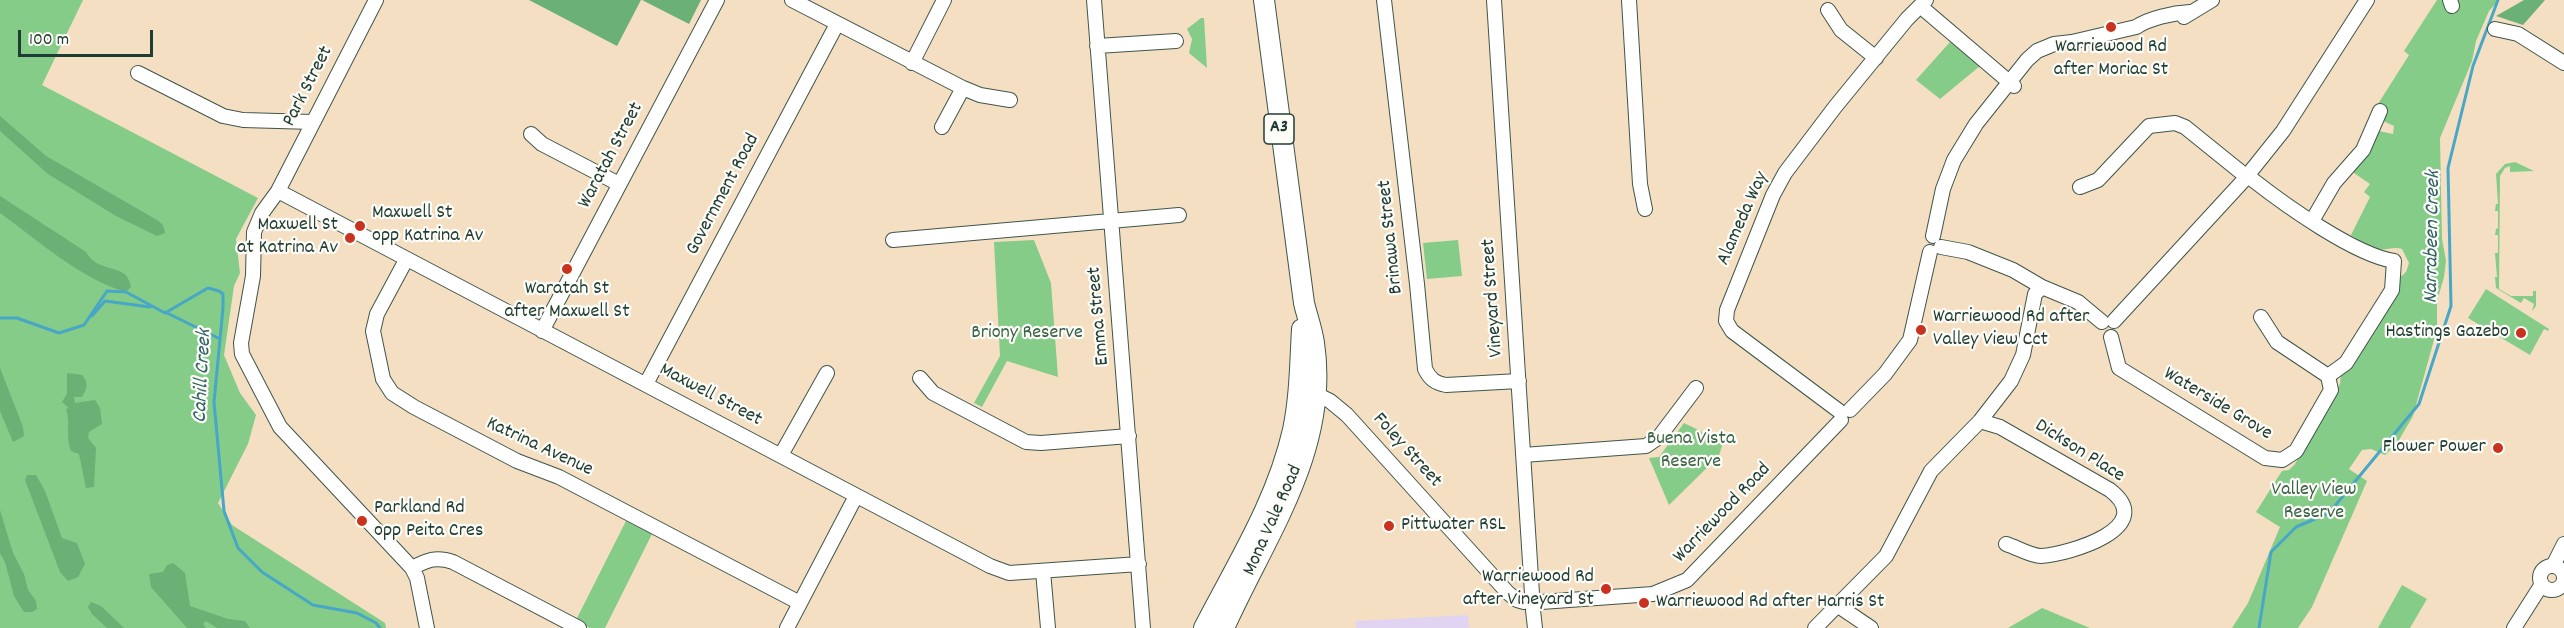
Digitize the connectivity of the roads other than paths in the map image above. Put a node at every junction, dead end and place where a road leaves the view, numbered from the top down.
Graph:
1 (376, 0) edge
2 (717, 0) edge
3 (792, 0) edge
4 (944, 0) edge
5 (1094, 0) edge
6 (1264, 0) edge
7 (1384, 0) edge
8 (1494, 0) edge
9 (1629, 0) edge
10 (2212, 0) edge
11 (2367, 0) edge
12 (1923, 3) edge
13 (1828, 10) dead end
14 (837, 24) junction
15 (2495, 29) dead end
16 (1176, 41) dead end
17 (1097, 46) junction
18 (1876, 58) junction
19 (912, 63) junction
20 (2564, 63) edge
21 (138, 73) dead end
22 (2012, 84) junction
23 (963, 88) junction
24 (1010, 100) dead end
25 (2380, 111) dead end
26 (313, 122) junction
27 (942, 127) dead end
28 (531, 134) dead end
29 (2247, 176) junction
30 (619, 184) junction
31 (2080, 188) dead end
32 (278, 191) junction
33 (1645, 209) dead end
34 (1179, 215) dead end
35 (2312, 221) junction
36 (1112, 222) junction
37 (893, 240) dead end
38 (1935, 245) junction
39 (406, 260) junction
40 (2042, 287) junction
41 (2261, 317) dead end
42 (2108, 322) junction
43 (542, 331) junction
44 (827, 373) dead end
45 (2328, 376) junction
46 (920, 378) dead end
47 (1519, 381) junction
48 (646, 384) junction
49 (1696, 388) dead end
50 (1308, 390) junction
51 (1843, 413) junction
52 (1980, 421) junction
53 (1129, 436) junction
54 (781, 455) junction
55 (1523, 456) junction
56 (856, 496) junction
57 (2006, 544) dead end
58 (2564, 544) edge
59 (1138, 564) junction
60 (2553, 566) junction
61 (412, 568) junction
62 (1043, 571) junction
63 (2542, 584) junction
64 (2563, 585) edge
65 (1533, 602) junction
66 (800, 603) junction
67 (1838, 605) junction
68 (427, 628) edge
69 (579, 628) edge
70 (786, 628) edge
71 (1047, 628) edge
72 (1143, 628) edge
73 (1204, 628) edge
74 (1224, 628) edge
75 (1535, 628) edge
76 (1815, 628) edge
77 (1871, 628) edge
78 (2514, 628) edge

1 - 26 street, Park Street
2 - 30 street, Waratah Street
3 - 14 street
4 - 19 street
5 - 17 street, Emma Street
6 - 50 highway, Mona Vale Road / A3
7 - 47 street, Brinawa Street
8 - 47 street, Vineyard Street
9 - 33 street
10 - 22 street, Warriewood Road
11 - 29 street
12 - 18 street, Alameda Way
12 - 22 street
13 - 18 street
14 - 19 street
14 - 48 street, Government Road
15 - 20 street
16 - 17 street
17 - 36 street, Emma Street
18 - 51 street, Alameda Way
19 - 23 street
21 - 26 street
22 - 38 street, Warriewood Road
23 - 24 street
23 - 27 street
25 - 35 street
26 - 32 street, Park Street
28 - 30 street
29 - 31 street
29 - 35 street
29 - 42 street
30 - 43 street, Waratah Street
32 - 39 street, Maxwell Street
32 - 61 street, Park Street
34 - 36 street
35 - 45 street
36 - 37 street
36 - 53 street, Emma Street
38 - 40 street
38 - 51 street, Warriewood Road
39 - 43 street, Maxwell Street
39 - 66 street, Katrina Avenue
40 - 42 street
40 - 52 street
41 - 45 street
42 - 45 street, Waterside Grove
43 - 48 street, Maxwell Street
44 - 54 street
46 - 53 street
47 - 55 street, Vineyard Street
48 - 54 street, Maxwell Street
49 - 55 street
50 - 65 street, Foley Street
50 - 73 highway, Mona Vale Road / A3
50 - 74 highway, Mona Vale Road / A3
51 - 65 street, Warriewood Road
52 - 57 street, Dickson Place
52 - 67 street
53 - 59 street, Emma Street
54 - 56 street, Maxwell Street
55 - 65 street, Vineyard Street
56 - 62 street, Maxwell Street
56 - 66 street
58 - 60 street
59 - 62 street, Maxwell Street
59 - 72 street, Emma Street
60 - 63 street
60 - 64 street
61 - 68 street
61 - 69 street
62 - 71 street
63 - 64 street
63 - 78 street
65 - 75 street, Vineyard Street
66 - 70 street
67 - 76 street
67 - 77 street

